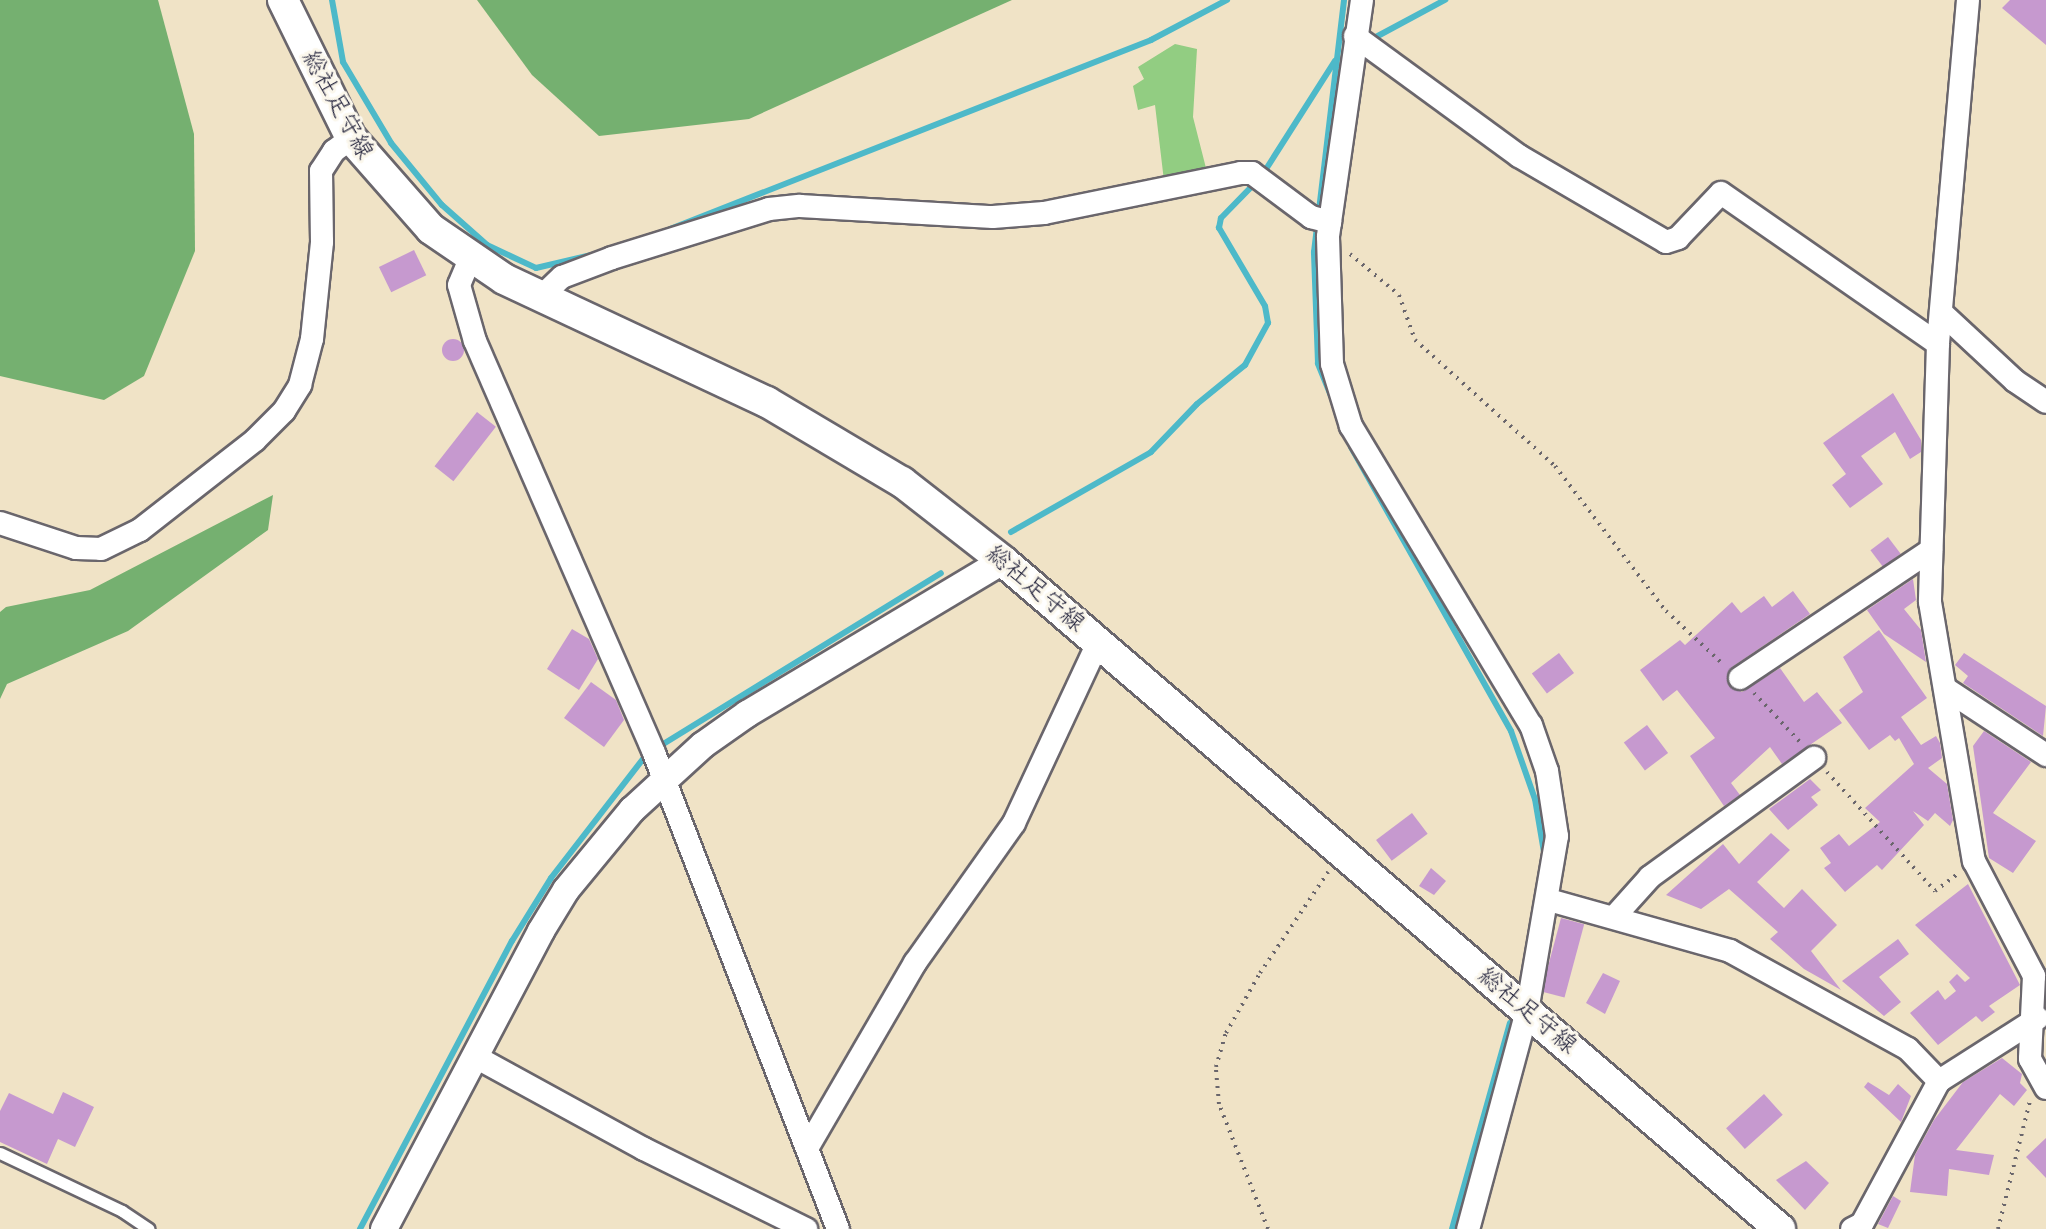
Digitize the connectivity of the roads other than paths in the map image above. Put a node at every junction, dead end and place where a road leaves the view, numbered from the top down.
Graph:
1 (283, 0) edge
2 (1362, 0) edge
3 (1968, 0) edge
4 (1355, 36) junction
5 (351, 138) junction
6 (1323, 224) junction
7 (470, 259) junction
8 (541, 297) junction
9 (1944, 315) junction
10 (1938, 344) junction
11 (2046, 402) edge
12 (0, 523) edge
13 (1931, 550) junction
14 (1003, 561) junction
15 (1098, 643) junction
16 (1740, 678) road end
17 (1946, 689) junction
18 (2046, 755) edge
19 (1814, 758) road end
20 (664, 779) junction
21 (1549, 900) junction
22 (1615, 916) junction
23 (1527, 1011) junction
24 (2038, 1018) edge
25 (474, 1056) junction
26 (1939, 1081) junction
27 (2044, 1086) edge
28 (809, 1145) junction
29 (0, 1153) edge
30 (149, 1229) edge
31 (384, 1229) edge
32 (806, 1229) edge
33 (838, 1229) edge
34 (1468, 1229) edge
35 (1780, 1229) edge
36 (1852, 1229) edge

1 - 5 main road, 総社足守線
2 - 4 street
3 - 9 street
4 - 6 street
4 - 10 street
5 - 7 main road, 総社足守線
5 - 12 street
6 - 8 street
6 - 21 street
7 - 8 main road, 総社足守線
7 - 20 street
8 - 14 main road, 総社足守線
9 - 10 street
9 - 11 street
10 - 13 street
13 - 16 street
13 - 17 street
14 - 15 main road, 総社足守線
14 - 20 street
15 - 23 main road, 総社足守線
15 - 28 street
17 - 18 street
17 - 24 street
19 - 22 street
20 - 25 street
20 - 28 street
21 - 22 street
21 - 23 street
22 - 26 street
23 - 34 street
23 - 35 main road, 総社足守線
24 - 26 street
24 - 27 street
25 - 31 street
25 - 32 street
26 - 36 street
28 - 33 street
29 - 30 lane

